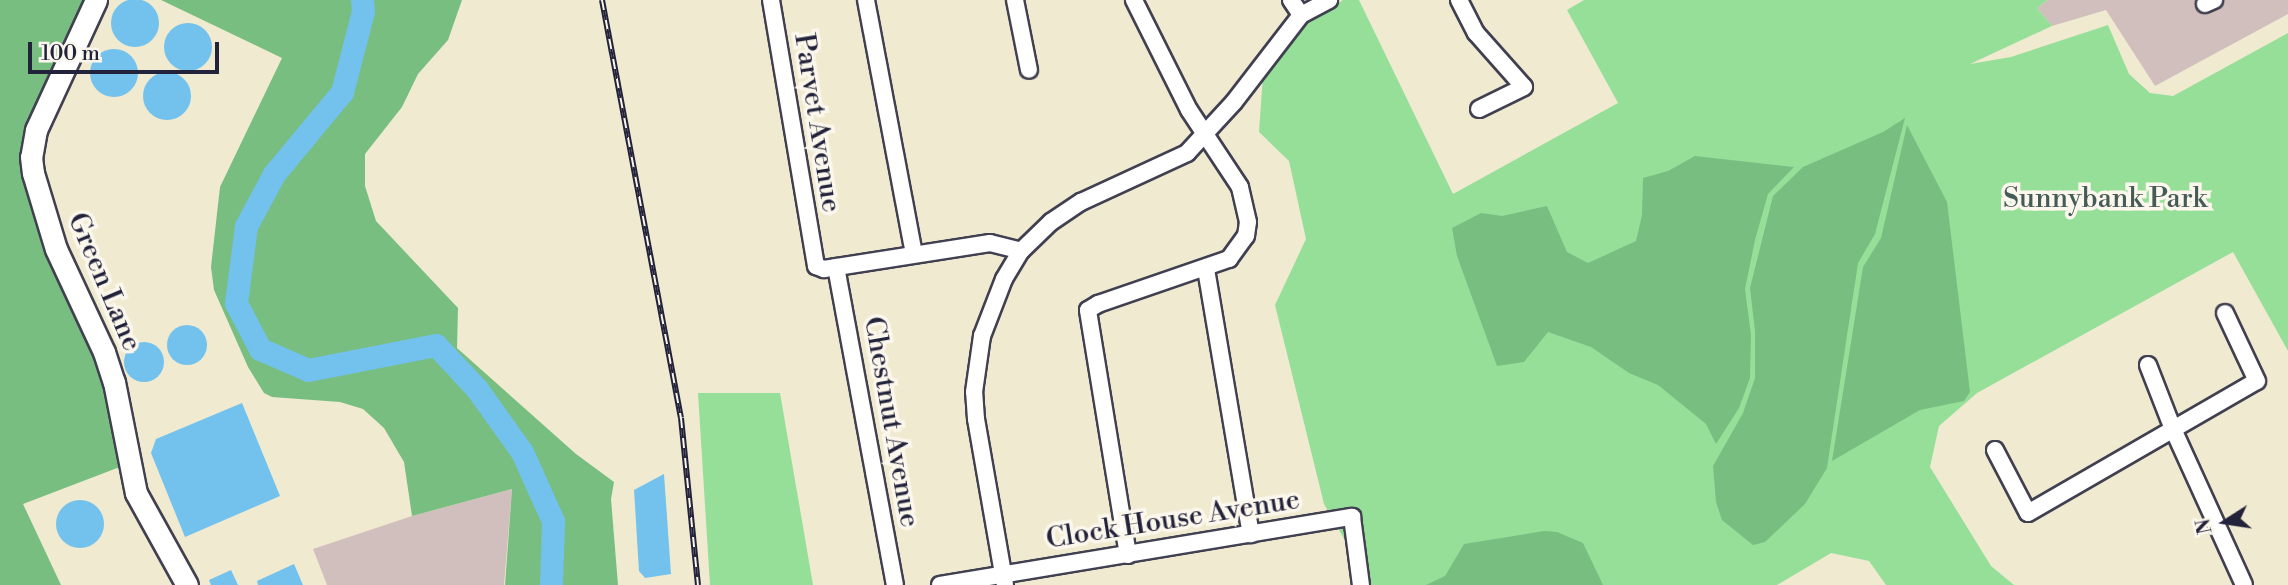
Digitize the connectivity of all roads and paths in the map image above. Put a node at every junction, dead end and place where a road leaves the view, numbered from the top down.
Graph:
1 (96, 0) edge
2 (771, 0) edge
3 (866, 0) edge
4 (1015, 0) edge
5 (1134, 0) edge
6 (1291, 0) edge
7 (1329, 0) edge
8 (1459, 0) edge
9 (1301, 15) junction
10 (1029, 70) dead end
11 (1479, 109) dead end
12 (1206, 135) junction
13 (1021, 251) junction
14 (914, 254) junction
15 (836, 267) junction
16 (1206, 269) junction
17 (2224, 313) dead end
18 (2148, 365) dead end
19 (2173, 429) junction
20 (1995, 450) dead end
21 (1251, 534) junction
22 (1128, 555) junction
23 (1004, 580) edge
24 (187, 585) edge
25 (895, 585) edge
26 (940, 585) edge
27 (1361, 585) edge
28 (2244, 585) edge

1 - 24 street, Green Lane
2 - 15 street, Parvet Avenue
3 - 14 street
4 - 10 street
5 - 12 street
6 - 9 street
7 - 9 street
8 - 11 street
9 - 12 street
12 - 13 street
12 - 16 street
13 - 14 street
13 - 23 street
14 - 15 street
15 - 25 street, Chestnut Avenue
16 - 21 street
16 - 22 street
17 - 19 street
18 - 19 street
19 - 20 street
19 - 28 street
21 - 22 street, Clock House Avenue
21 - 27 street, Clock House Avenue
22 - 23 street, Clock House Avenue
23 - 26 street

